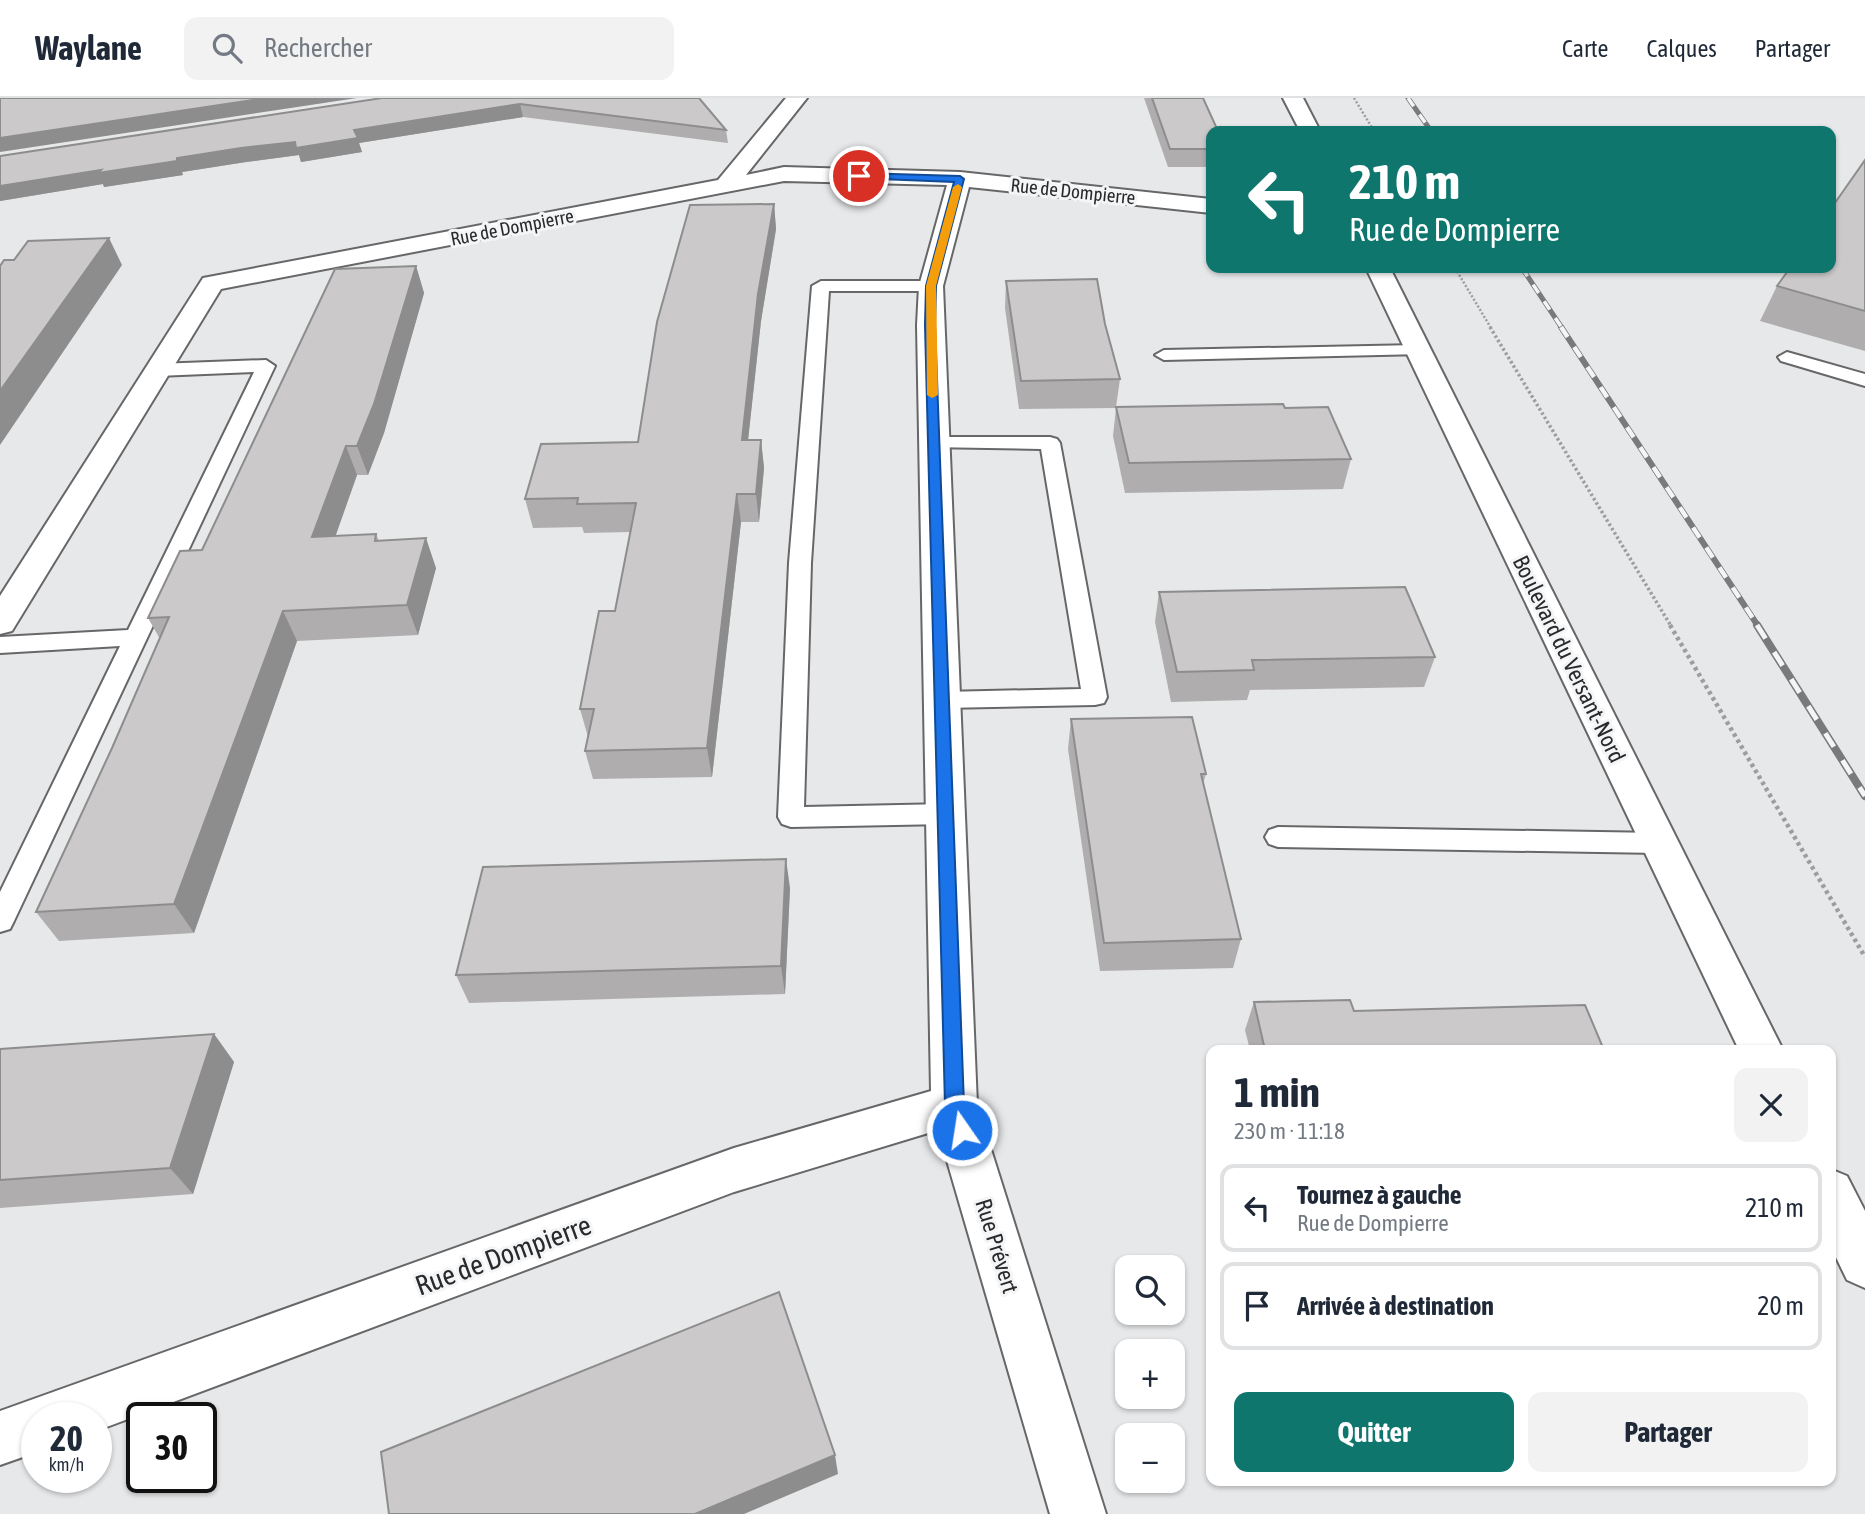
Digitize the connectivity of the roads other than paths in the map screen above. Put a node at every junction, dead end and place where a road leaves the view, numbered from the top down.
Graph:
1 (797, 98) edge
2 (1293, 98) edge
3 (1307, 126) edge
4 (960, 179) junction
5 (727, 184) junction
6 (1206, 205) edge
7 (1380, 273) edge
8 (931, 286) junction
9 (1418, 350) junction
10 (1164, 355) dead end
11 (1787, 357) dead end
12 (158, 370) junction
13 (1865, 380) edge
14 (934, 443) junction
15 (0, 623) edge
16 (137, 637) junction
17 (0, 645) edge
18 (943, 699) junction
19 (947, 814) junction
20 (1278, 837) dead end
21 (1659, 843) junction
22 (0, 921) edge
23 (1759, 1045) edge
24 (954, 1105) junction
25 (1836, 1204) edge
26 (1865, 1263) edge
27 (101, 1402) edge
28 (21, 1431) edge
29 (0, 1438) edge
30 (1079, 1514) edge

1 - 5 street
2 - 3 street
4 - 5 street, Rue de Dompierre
4 - 6 street, Rue de Dompierre
4 - 8 street, Rue Prévert
5 - 12 street, Rue de Dompierre
7 - 9 street, Boulevard du Versant-Nord
8 - 14 street, Rue Prévert
8 - 19 lane
9 - 10 lane
9 - 21 street, Boulevard du Versant-Nord
11 - 13 lane
12 - 15 street, Rue de Dompierre
12 - 16 lane
14 - 18 street, Rue Prévert
14 - 18 lane
16 - 17 lane
16 - 22 lane
18 - 19 street, Rue Prévert
19 - 24 street, Rue Prévert
20 - 21 lane
21 - 23 street, Boulevard du Versant-Nord
24 - 27 street, Rue de Dompierre
24 - 30 street, Rue Prévert
25 - 26 street
28 - 29 street

